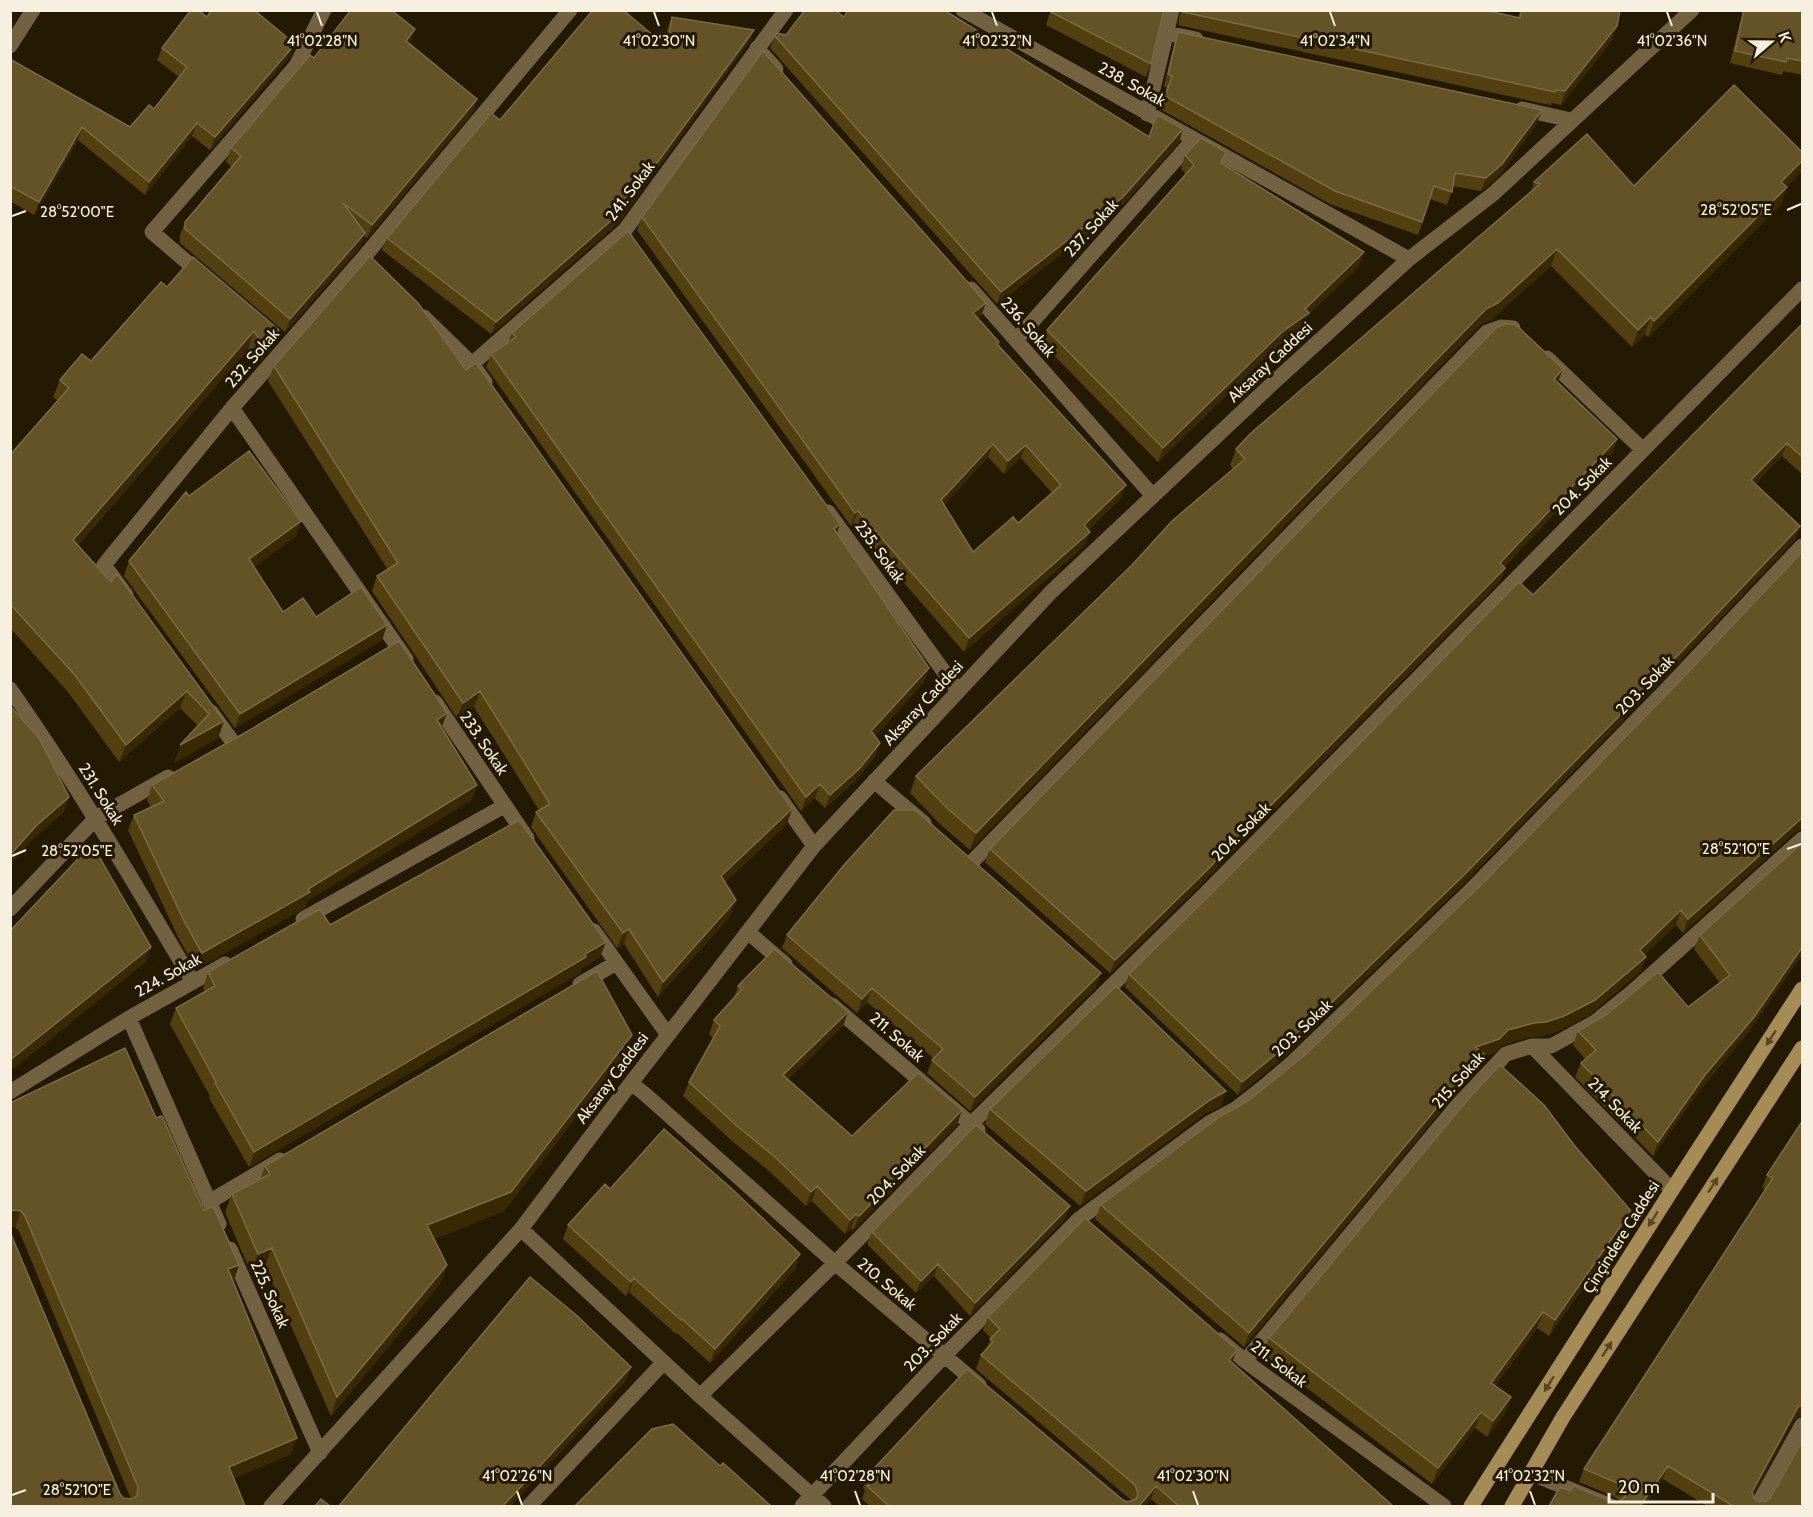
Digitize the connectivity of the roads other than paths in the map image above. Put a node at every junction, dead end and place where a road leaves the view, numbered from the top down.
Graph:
1 (33, 10) edge
2 (324, 10) edge
3 (570, 10) edge
4 (786, 10) edge
5 (963, 10) edge
6 (1172, 10) edge
7 (1692, 10) edge
8 (1167, 33) junction
9 (1213, 43) edge
10 (10, 46) edge
11 (757, 48) junction
12 (788, 83) edge
13 (1502, 105) edge
14 (1147, 114) junction
15 (1571, 120) junction
16 (1194, 139) junction
17 (1409, 259) junction
18 (961, 278) edge
19 (215, 286) edge
20 (1803, 289) edge
21 (414, 307) edge
22 (1522, 334) edge
23 (1016, 340) junction
24 (1537, 348) edge
25 (471, 364) junction
26 (492, 393) edge
27 (232, 408) junction
28 (1643, 450) junction
29 (1153, 496) junction
30 (819, 499) edge
31 (1803, 546) edge
32 (138, 612) edge
33 (415, 672) edge
34 (10, 690) edge
35 (427, 691) edge
36 (958, 692) junction
37 (205, 704) edge
38 (232, 740) edge
39 (184, 768) edge
40 (874, 781) junction
41 (773, 788) edge
42 (504, 806) junction
43 (96, 818) junction
44 (938, 835) edge
45 (1803, 839) edge
46 (814, 846) junction
47 (537, 852) edge
48 (971, 864) edge
49 (10, 909) edge
50 (583, 916) edge
51 (286, 929) edge
52 (748, 932) junction
53 (234, 958) edge
54 (616, 963) junction
55 (795, 972) edge
56 (193, 982) junction
57 (1803, 989) edge
58 (566, 992) edge
59 (821, 995) edge
60 (129, 1018) junction
61 (668, 1035) junction
62 (1532, 1046) junction
63 (1803, 1048) edge
64 (631, 1083) junction
65 (10, 1092) edge
66 (971, 1124) junction
67 (989, 1140) edge
68 (291, 1154) edge
69 (1672, 1190) junction
70 (209, 1202) junction
71 (521, 1229) junction
72 (835, 1263) junction
73 (1210, 1331) edge
74 (944, 1356) junction
75 (1245, 1361) junction
76 (664, 1362) junction
77 (989, 1393) edge
78 (700, 1396) junction
79 (1803, 1425) edge
80 (320, 1453) junction
81 (1530, 1473) junction
82 (807, 1501) edge
83 (272, 1506) edge
84 (529, 1506) edge
85 (824, 1506) edge
86 (1444, 1506) edge
87 (1472, 1506) edge
88 (1512, 1506) edge
89 (1611, 1506) edge
90 (1757, 1506) edge

1 - 10 street
2 - 19 street
3 - 27 street, 232. Sokak
4 - 11 street, 241. Sokak
5 - 14 street, 238. Sokak
6 - 8 street
7 - 15 street, Aksaray Caddesi
8 - 9 street
8 - 14 street
11 - 12 street
11 - 25 street, 241. Sokak
13 - 15 street
14 - 16 street, 238. Sokak
15 - 17 street, Aksaray Caddesi
16 - 17 street, 238. Sokak
16 - 23 street, 237. Sokak
17 - 29 street, Aksaray Caddesi
18 - 23 street, 236. Sokak
20 - 28 street, 204. Sokak
21 - 25 street
22 - 48 street
23 - 29 street, 236. Sokak
24 - 28 street
25 - 26 street
27 - 32 street, 232. Sokak
27 - 33 street
28 - 66 street, 204. Sokak
29 - 36 street, Aksaray Caddesi
30 - 36 street, 235. Sokak
31 - 74 street, 203. Sokak
34 - 43 street, 231. Sokak
35 - 42 street, 233. Sokak
36 - 40 street, Aksaray Caddesi
37 - 38 street
39 - 43 street
40 - 44 street
40 - 46 street, Aksaray Caddesi
41 - 46 street
42 - 47 street, 233. Sokak
42 - 51 street
43 - 49 street
43 - 56 street, 231. Sokak
45 - 62 street, 215. Sokak
46 - 52 street, Aksaray Caddesi
50 - 54 street
52 - 55 street
52 - 61 street, Aksaray Caddesi
53 - 56 street, 224. Sokak
54 - 58 street
54 - 61 street
56 - 60 street, 224. Sokak
57 -> 69 main road, Çinçindere Caddesi
59 - 66 street, 211. Sokak
60 - 65 street, 224. Sokak
60 - 70 street, 225. Sokak
61 - 64 street, Aksaray Caddesi
62 - 69 street, 214. Sokak
62 - 75 street, 215. Sokak
81 -> 63 main road
64 - 71 street, Aksaray Caddesi
64 - 72 street, 210. Sokak
66 - 67 street, 211. Sokak
66 - 72 street, 204. Sokak
68 - 70 street
69 -> 87 main road, Çinçindere Caddesi
70 - 80 street, 225. Sokak
71 - 76 street
71 - 80 street, Aksaray Caddesi
72 - 74 street, 210. Sokak
72 - 78 street, 204. Sokak
73 - 75 street, 211. Sokak
74 - 77 street, 210. Sokak
74 - 82 street, 203. Sokak
75 - 86 street, 211. Sokak
76 - 78 street
76 - 84 street
78 - 82 street
79 - 90 street
80 - 83 street, Aksaray Caddesi
81 - 88 main road
81 - 89 street
82 - 85 street

